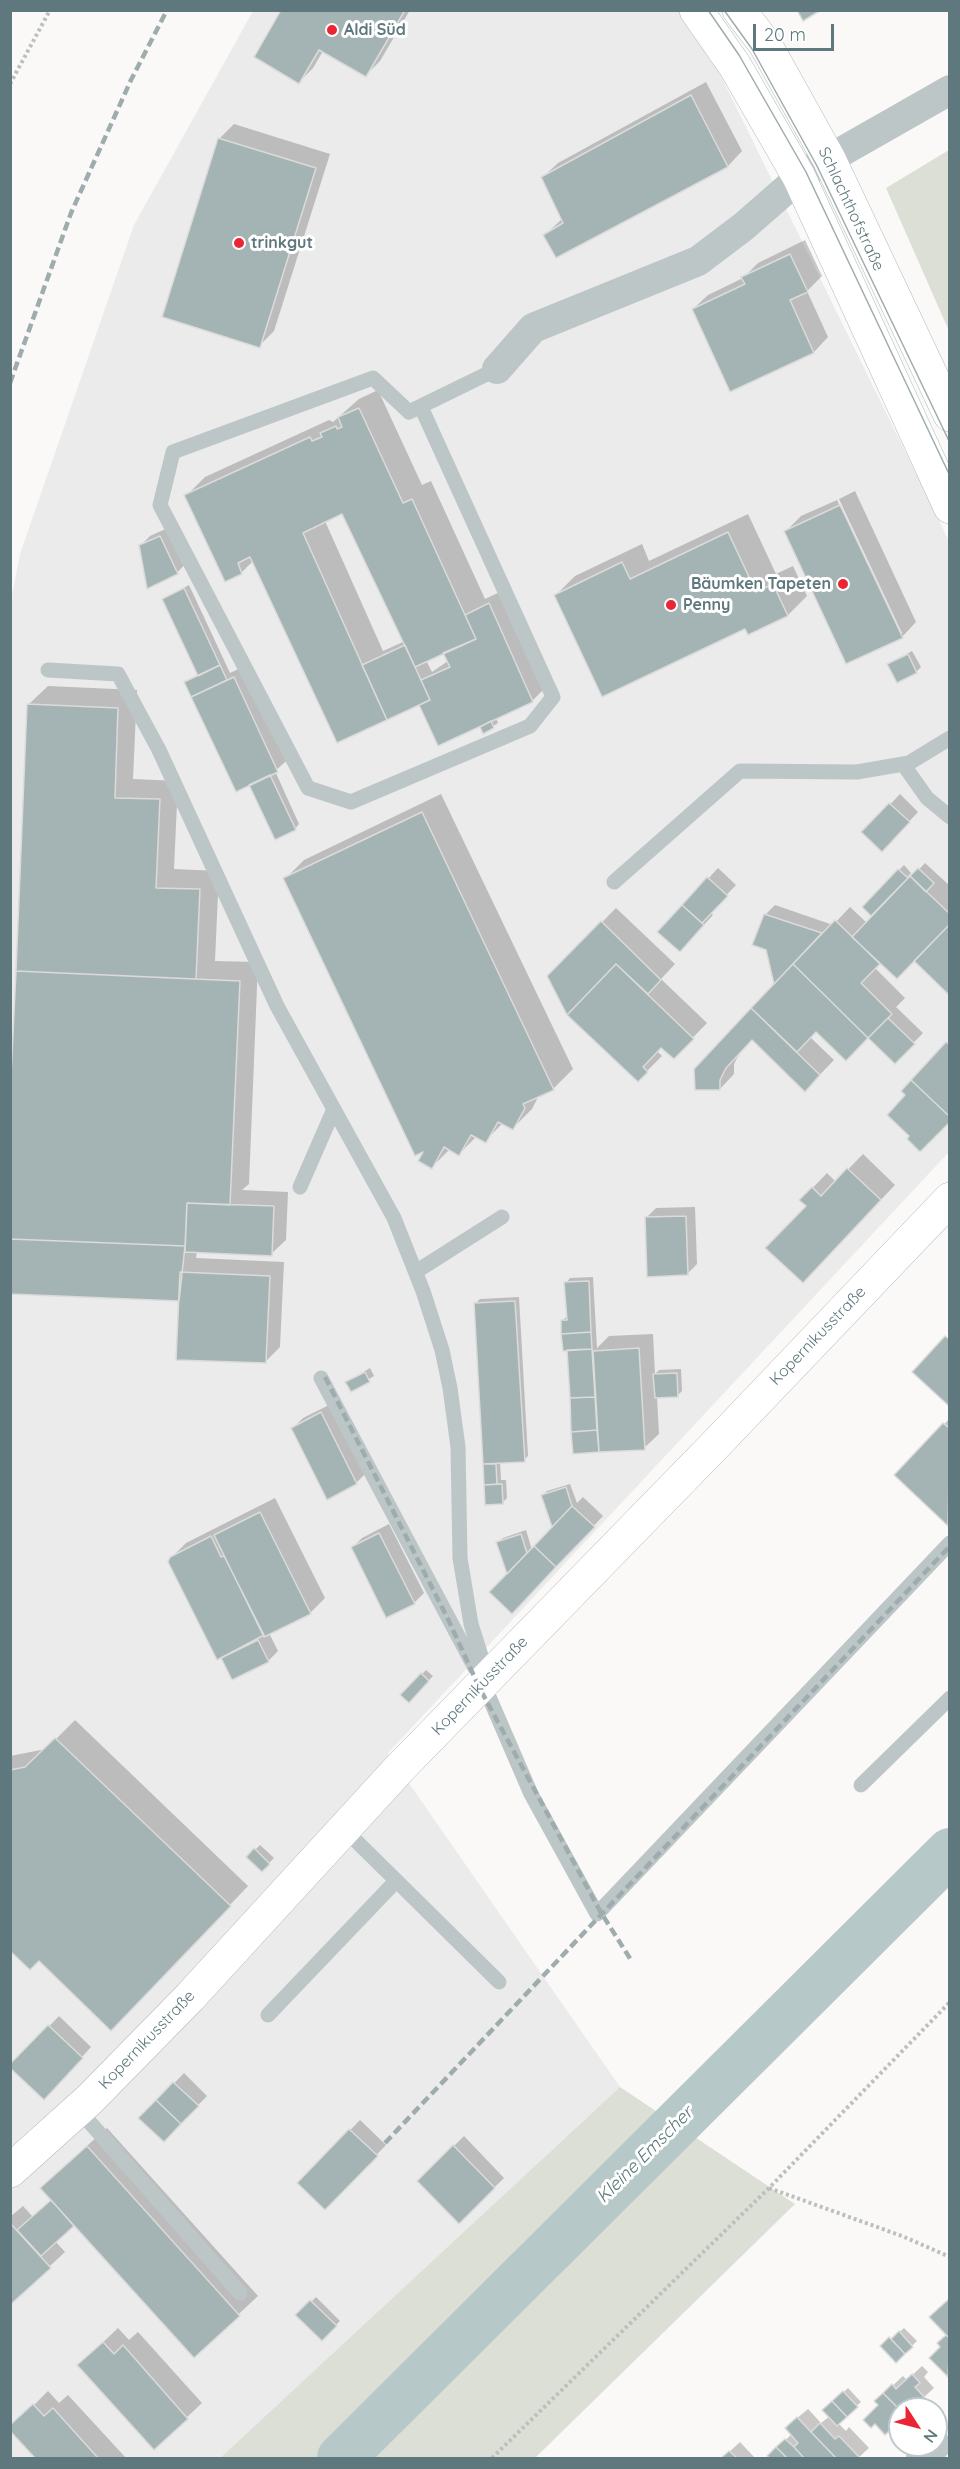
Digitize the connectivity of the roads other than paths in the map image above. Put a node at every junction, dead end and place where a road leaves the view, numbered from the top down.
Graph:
1 (696, 10) edge
2 (739, 10) edge
3 (950, 90) edge
4 (815, 167) junction
5 (496, 369) joint
6 (421, 407) junction
7 (950, 416) edge
8 (950, 507) edge
9 (48, 670) dead end
10 (950, 738) edge
11 (903, 764) junction
12 (950, 817) edge
13 (614, 882) dead end
14 (334, 1108) junction
15 (300, 1186) dead end
16 (950, 1199) edge
17 (502, 1216) dead end
18 (417, 1271) junction
19 (321, 1378) dead end
20 (950, 1543) edge
21 (486, 1680) junction
22 (950, 1698) edge
23 (861, 1785) dead end
24 (344, 1829) junction
25 (396, 1881) junction
26 (499, 1982) dead end
27 (268, 2014) dead end
28 (78, 2109) junction
29 (10, 2171) edge
30 (240, 2293) dead end

1 - 4 street, Schlachthofstraße
2 - 4 street, Schlachthofstraße
3 - 4 street
4 - 5 street, Schlachthofstraße
4 - 7 street, Schlachthofstraße
4 - 8 street, Schlachthofstraße
5 - 6 lane
6 - 6 lane
9 - 14 lane
10 - 11 lane
11 - 12 lane
11 - 13 lane
14 - 15 lane
14 - 18 lane
16 - 21 street, Kopernikusstraße
17 - 18 lane
18 - 21 lane
19 - 21 lane
20 - 21 lane
21 - 24 street, Kopernikusstraße
22 - 23 lane
24 - 25 lane
24 - 28 street, Kopernikusstraße
25 - 26 lane
25 - 27 lane
28 - 29 street, Kopernikusstraße
28 - 30 lane

